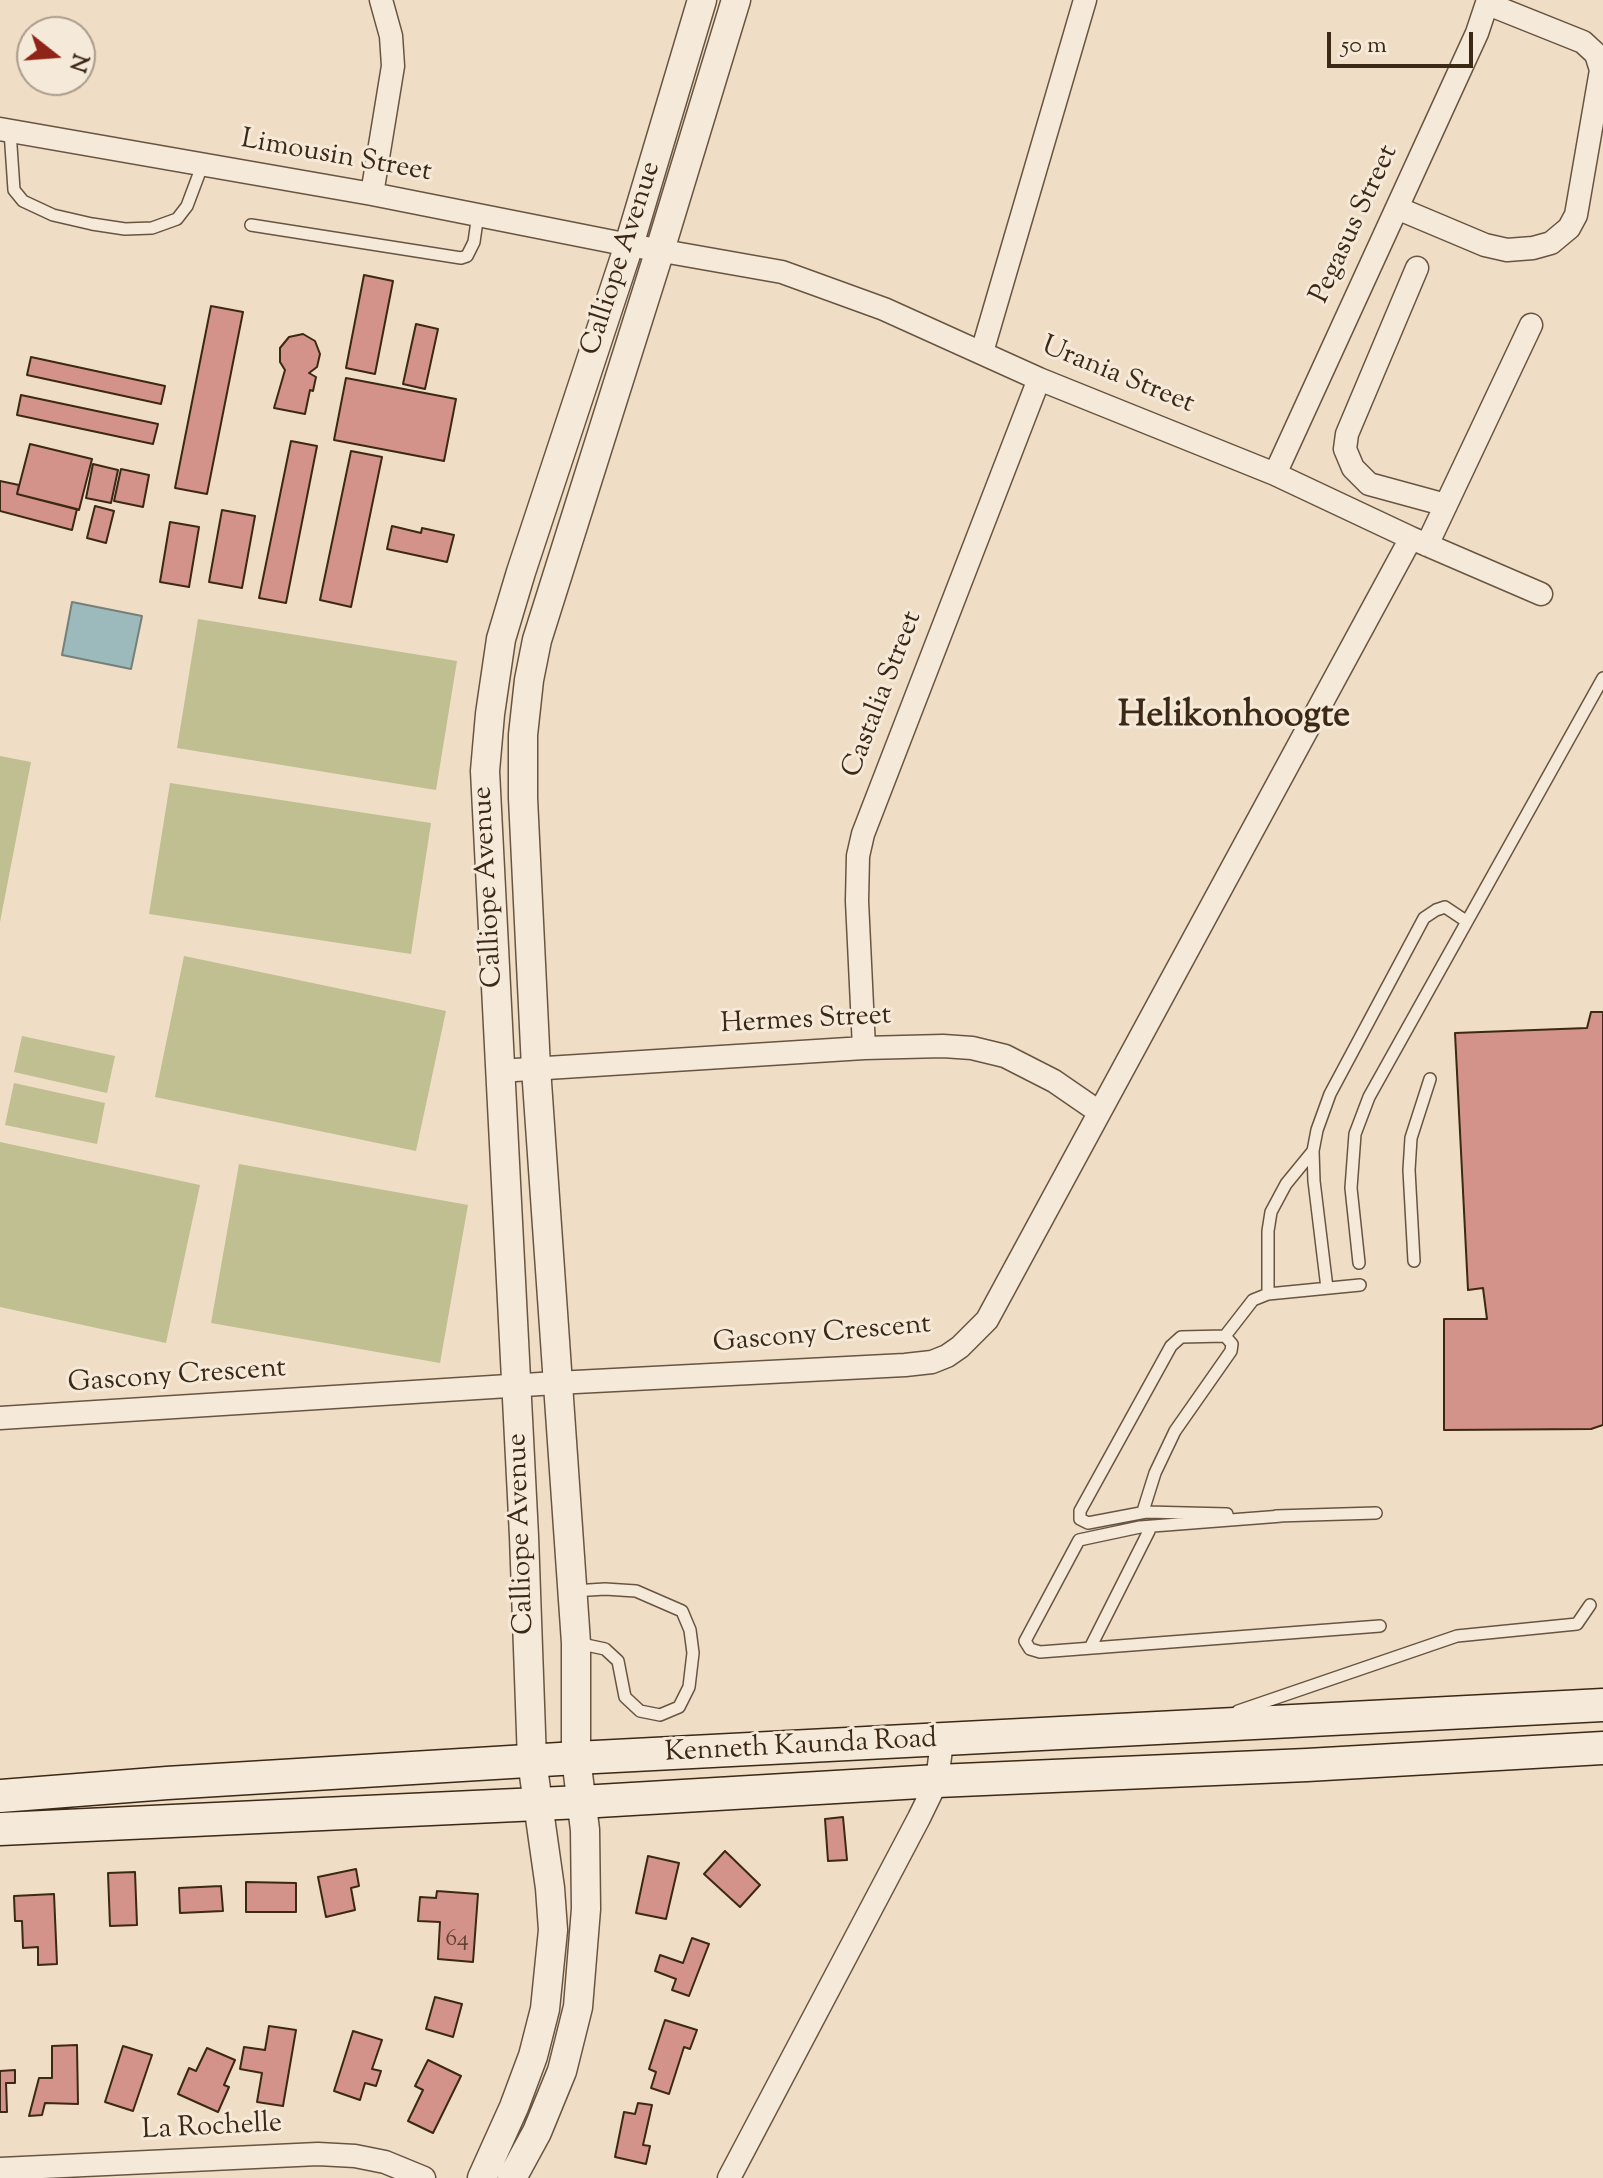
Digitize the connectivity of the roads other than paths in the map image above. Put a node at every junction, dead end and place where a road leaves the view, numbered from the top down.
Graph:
1 (381, 0) edge
2 (702, 0) edge
3 (736, 0) edge
4 (1085, 0) edge
5 (1488, 2) edge
6 (5, 130) edge
7 (202, 166) junction
8 (372, 194) junction
9 (1397, 208) junction
10 (478, 214) junction
11 (251, 225) dead end
12 (629, 245) junction
13 (660, 250) junction
14 (1417, 268) dead end
15 (1531, 325) dead end
16 (982, 352) junction
17 (1039, 379) junction
18 (1275, 474) junction
19 (1446, 505) junction
20 (1419, 542) junction
21 (1541, 594) dead end
22 (1603, 678) edge
23 (1466, 921) junction
24 (864, 1048) junction
25 (536, 1068) junction
26 (499, 1071) junction
27 (1430, 1079) dead end
28 (1099, 1112) junction
29 (1313, 1151) junction
30 (1414, 1261) dead end
31 (1359, 1263) dead end
32 (1360, 1285) dead end
33 (1327, 1288) junction
34 (1268, 1294) junction
35 (1225, 1336) junction
36 (556, 1383) junction
37 (517, 1386) junction
38 (0, 1418) edge
39 (1146, 1512) junction
40 (1376, 1513) dead end
41 (1282, 1516) junction
42 (1146, 1528) junction
43 (573, 1591) junction
44 (1590, 1605) dead end
45 (1380, 1626) dead end
46 (576, 1643) junction
47 (1090, 1648) junction
48 (1603, 1705) edge
49 (1192, 1727) junction
50 (942, 1741) junction
51 (1603, 1748) edge
52 (576, 1758) junction
53 (532, 1761) junction
54 (937, 1781) junction
55 (97, 1789) junction
56 (0, 1796) edge
57 (581, 1802) junction
58 (537, 1804) junction
59 (101, 1825) junction
60 (0, 1829) edge
61 (0, 2169) edge
62 (424, 2178) edge
63 (482, 2178) edge
64 (512, 2178) edge
65 (729, 2178) edge

1 - 8 street
2 - 12 street, Calliope Avenue
3 - 13 street, Calliope Avenue
4 - 16 street
5 - 9 street, Pegasus Street
5 - 9 street
6 - 7 street, Limousin Street
6 - 7 lane
7 - 8 street, Limousin Street
8 - 10 street, Limousin Street
9 - 18 street, Pegasus Street
10 - 11 lane
10 - 12 street, Limousin Street
12 - 13 street, Limousin Street
12 - 26 street, Calliope Avenue
13 - 16 street, Urania Street
13 - 25 street, Calliope Avenue
14 - 19 street
15 - 19 street, Gascony Crescent
16 - 17 street, Urania Street
17 - 18 street, Urania Street
17 - 24 street, Castalia Street
18 - 20 street, Urania Street
19 - 20 street, Gascony Crescent
20 - 21 street, Urania Street
20 - 28 street, Gascony Crescent
22 - 23 lane
23 - 29 lane
23 - 31 lane
24 - 25 street, Hermes Street
24 - 28 street, Hermes Street
25 - 26 street, Hermes Street
25 - 36 street, Calliope Avenue
26 - 37 street, Calliope Avenue
27 - 30 lane
28 - 36 street, Gascony Crescent
29 - 33 lane
29 - 34 lane
32 - 33 lane
33 - 34 lane
34 - 35 lane
35 - 39 lane
35 - 39 lane
36 - 37 street, Gascony Crescent
36 - 43 street, Calliope Avenue
37 - 38 street, Gascony Crescent
37 - 53 street, Calliope Avenue
39 - 41 lane
40 - 41 lane
41 - 42 lane
42 - 47 lane
42 - 47 lane
43 - 46 street, Calliope Avenue
43 - 46 lane
44 - 49 lane
45 - 47 lane
46 - 52 street, Calliope Avenue
48 - 49 main road, Kenneth Kaunda Road
49 - 50 main road, Kenneth Kaunda Road
50 - 52 main road, Kenneth Kaunda Road
50 - 54 street
51 - 54 main road, Kenneth Kaunda Road
52 - 53 main road, Kenneth Kaunda Road
52 - 57 street, Calliope Avenue
53 - 55 main road, Kenneth Kaunda Road
53 - 58 street, Calliope Avenue
54 - 57 main road, Kenneth Kaunda Road
54 - 65 street
55 - 56 main road, Kenneth Kaunda Road
55 - 59 main road
57 - 58 main road, Kenneth Kaunda Road
57 - 64 street, Calliope Avenue
58 - 59 main road, Kenneth Kaunda Road
58 - 63 street, Calliope Avenue
59 - 60 main road, Kenneth Kaunda Road
61 - 62 street, La Rochelle

